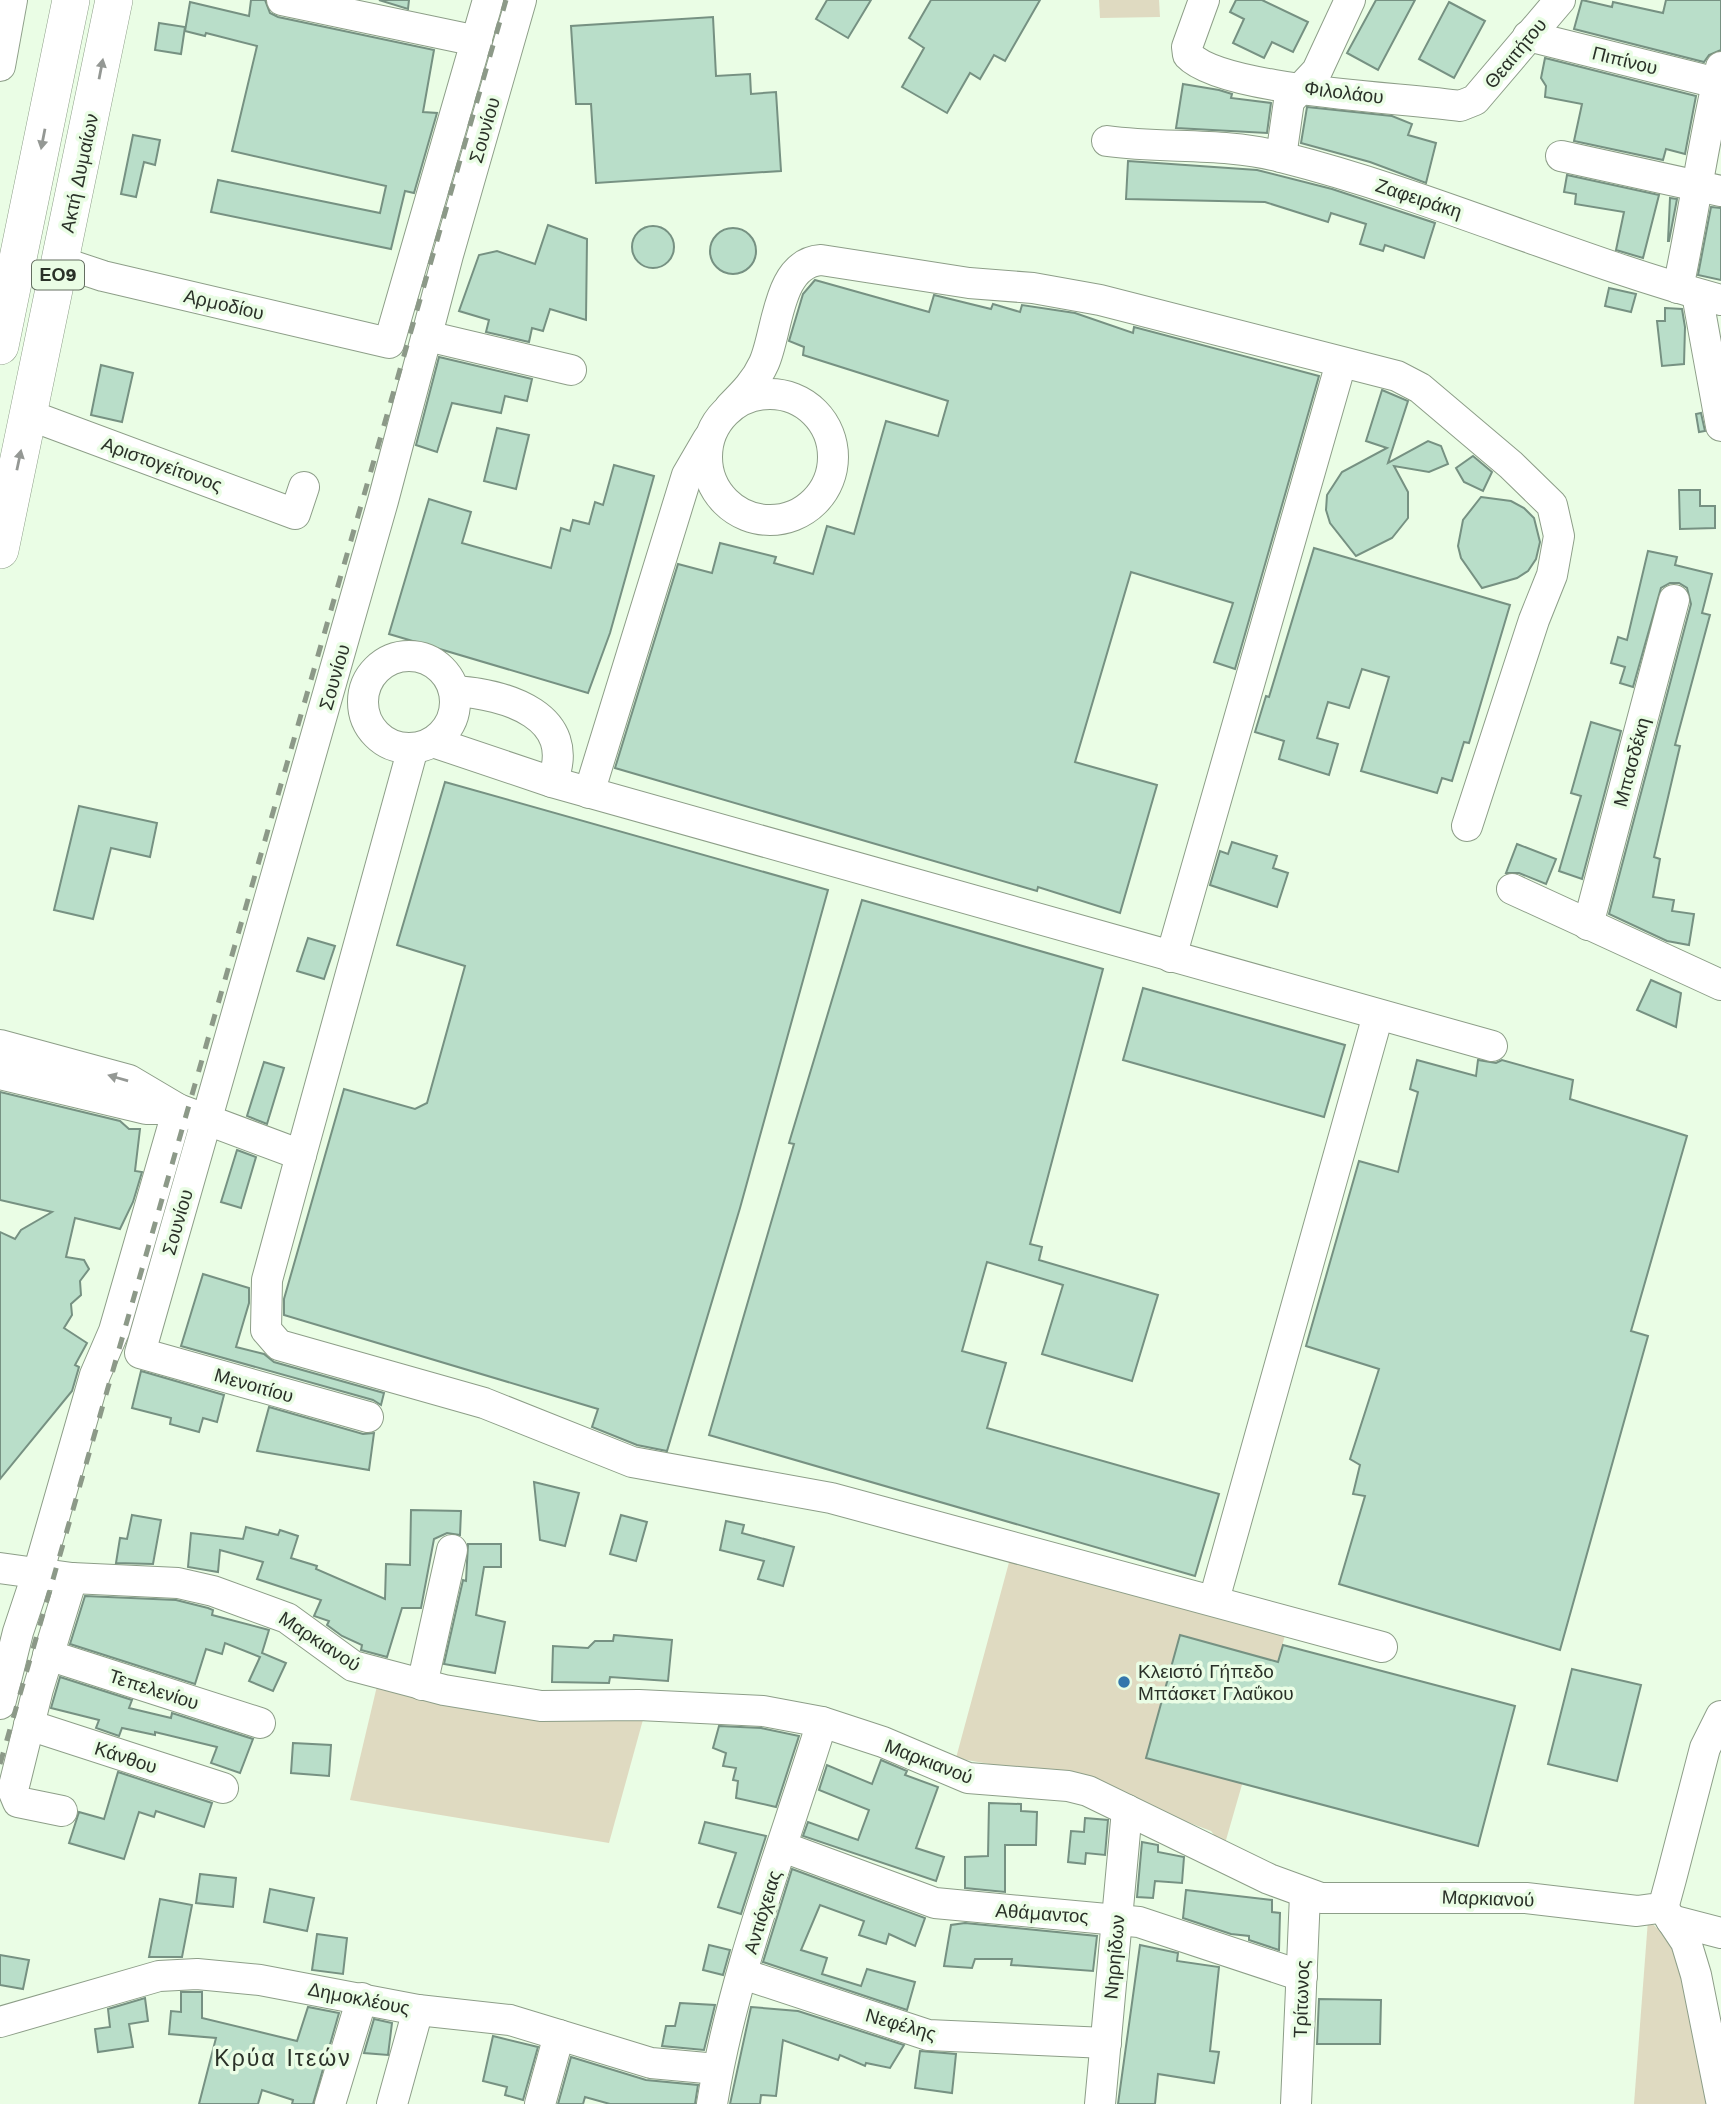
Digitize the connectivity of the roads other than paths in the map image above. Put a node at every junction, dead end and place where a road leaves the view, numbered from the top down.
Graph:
1 (12, 0) edge
2 (71, 0) edge
3 (114, 0) edge
4 (282, 0) edge
5 (488, 0) edge
6 (521, 0) edge
7 (1204, 0) edge
8 (1350, 0) edge
9 (1560, 0) edge
10 (1528, 36) junction
11 (477, 41) junction
12 (0, 66) edge
13 (1720, 78) edge
14 (1302, 88) junction
15 (1468, 105) joint
16 (1107, 141) dead end
17 (1561, 156) dead end
18 (1281, 157) junction
19 (1709, 188) edge
20 (61, 262) junction
21 (1699, 294) edge
22 (427, 336) junction
23 (389, 343) joint
24 (0, 346) edge
25 (1341, 363) junction
26 (571, 370) dead end
27 (730, 407) junction
28 (29, 415) junction
29 (1721, 426) edge
30 (709, 438) junction
31 (299, 500) dead end
32 (0, 550) edge
33 (1674, 600) dead end
34 (454, 691) junction
35 (423, 745) junction
36 (552, 782) junction
37 (589, 793) junction
38 (1467, 826) dead end
39 (1512, 889) dead end
40 (1588, 925) junction
41 (1171, 957) junction
42 (1721, 985) edge
43 (1378, 1015) junction
44 (0, 1045) edge
45 (1492, 1046) dead end
46 (0, 1074) edge
47 (56, 1075) junction
48 (178, 1109) junction
49 (206, 1119) junction
50 (301, 1155) junction
51 (140, 1353) joint
52 (368, 1417) dead end
53 (452, 1550) dead end
54 (0, 1568) edge
55 (38, 1573) junction
56 (72, 1578) junction
57 (1214, 1600) junction
58 (1382, 1647) dead end
59 (48, 1655) junction
60 (422, 1685) junction
61 (0, 1704) edge
62 (1721, 1716) edge
63 (822, 1722) junction
64 (260, 1723) dead end
65 (29, 1725) junction
66 (223, 1788) dead end
67 (1127, 1810) junction
68 (62, 1811) dead end
69 (783, 1847) junction
70 (1305, 1895) junction
71 (1667, 1913) junction
72 (1118, 1919) junction
73 (1721, 1933) edge
74 (743, 1973) junction
75 (1302, 1976) junction
76 (362, 1998) junction
77 (418, 2010) junction
78 (0, 2022) edge
79 (559, 2035) junction
80 (1106, 2043) junction
81 (717, 2069) junction
82 (1721, 2100) edge
83 (331, 2104) edge
84 (392, 2104) edge
85 (540, 2104) edge
86 (712, 2104) edge
87 (1100, 2104) edge
88 (1296, 2104) edge

1 - 12 street
2 -> 24 main road, ΕΟ9
20 -> 3 main road, Ακτή Δυμαίων / ΕΟ9
4 - 11 street
5 - 11 street, Σουνίου
6 - 22 street, Σουνίου
7 - 14 street, Φιλολάου
8 - 14 street
9 - 10 street, Θεαιτήτου
10 - 13 street, Πιπίνου
10 - 15 street, Θεαιτήτου
11 - 23 street, Σουνίου
13 - 19 street
14 - 15 street, Φιλολάου
14 - 18 street
16 - 18 street, Ζαφειράκη
17 - 19 street
18 - 21 street, Ζαφειράκη
19 - 21 street
20 - 23 street, Αρμοδίου
20 - 28 main road, Ακτή Δυμαίων / ΕΟ9
21 - 29 street
22 - 26 street
22 - 49 street, Σουνίου
25 - 27 street
25 - 38 street
25 - 41 street
27 - 30 street
27 - 30 street
28 - 31 street, Αριστογείτονος
32 -> 28 main road, Ακτή Δυμαίων / ΕΟ9
30 - 37 street
33 - 40 street, Μπασδέκη
34 - 35 street
34 - 35 street
34 - 36 street
35 - 36 street
35 - 50 street
36 - 37 street
37 - 41 street
39 - 40 street
40 - 42 street
41 - 43 street
43 - 45 street
43 - 57 street
44 - 47 street
46 - 47 street
47 - 48 street
48 - 49 street
48 - 55 street, Σουνίου
49 - 50 street
49 - 51 street, Σουνίου
50 - 57 street
51 - 52 street, Μενοιτίου
53 - 60 street
54 - 55 street, Μαρκιανού
55 - 56 street, Μαρκιανού
55 - 61 street, Σουνίου
56 - 59 street
56 - 60 street, Μαρκιανού
57 - 58 street
59 - 64 street, Τεπελενίου
59 - 65 street
60 - 63 street, Μαρκιανού
62 - 71 street
63 - 67 street, Μαρκιανού
63 - 69 street, Αντιόχειας
65 - 66 street, Κάνθου
65 - 68 street
67 - 70 street, Μαρκιανού
67 - 72 street, Νηρηίδων
69 - 72 street, Αθάμαντος
69 - 74 street, Αντιόχειας
70 - 71 street, Μαρκιανού
70 - 75 street, Τρίτωνος
71 - 73 street
71 - 82 street
72 - 75 street, Αθάμαντος
72 - 80 street, Νηρηίδων
74 - 80 street, Νεφέλης
74 - 81 street, Αντιόχειας
75 - 88 street, Τρίτωνος
76 - 77 street, Δημοκλέους
76 - 78 street, Δημοκλέους
76 - 83 street
77 - 79 street, Δημοκλέους
77 - 84 street
79 - 81 street, Δημοκλέους
79 - 85 street
80 - 87 street, Νηρηίδων
81 - 86 street, Αντιόχειας

